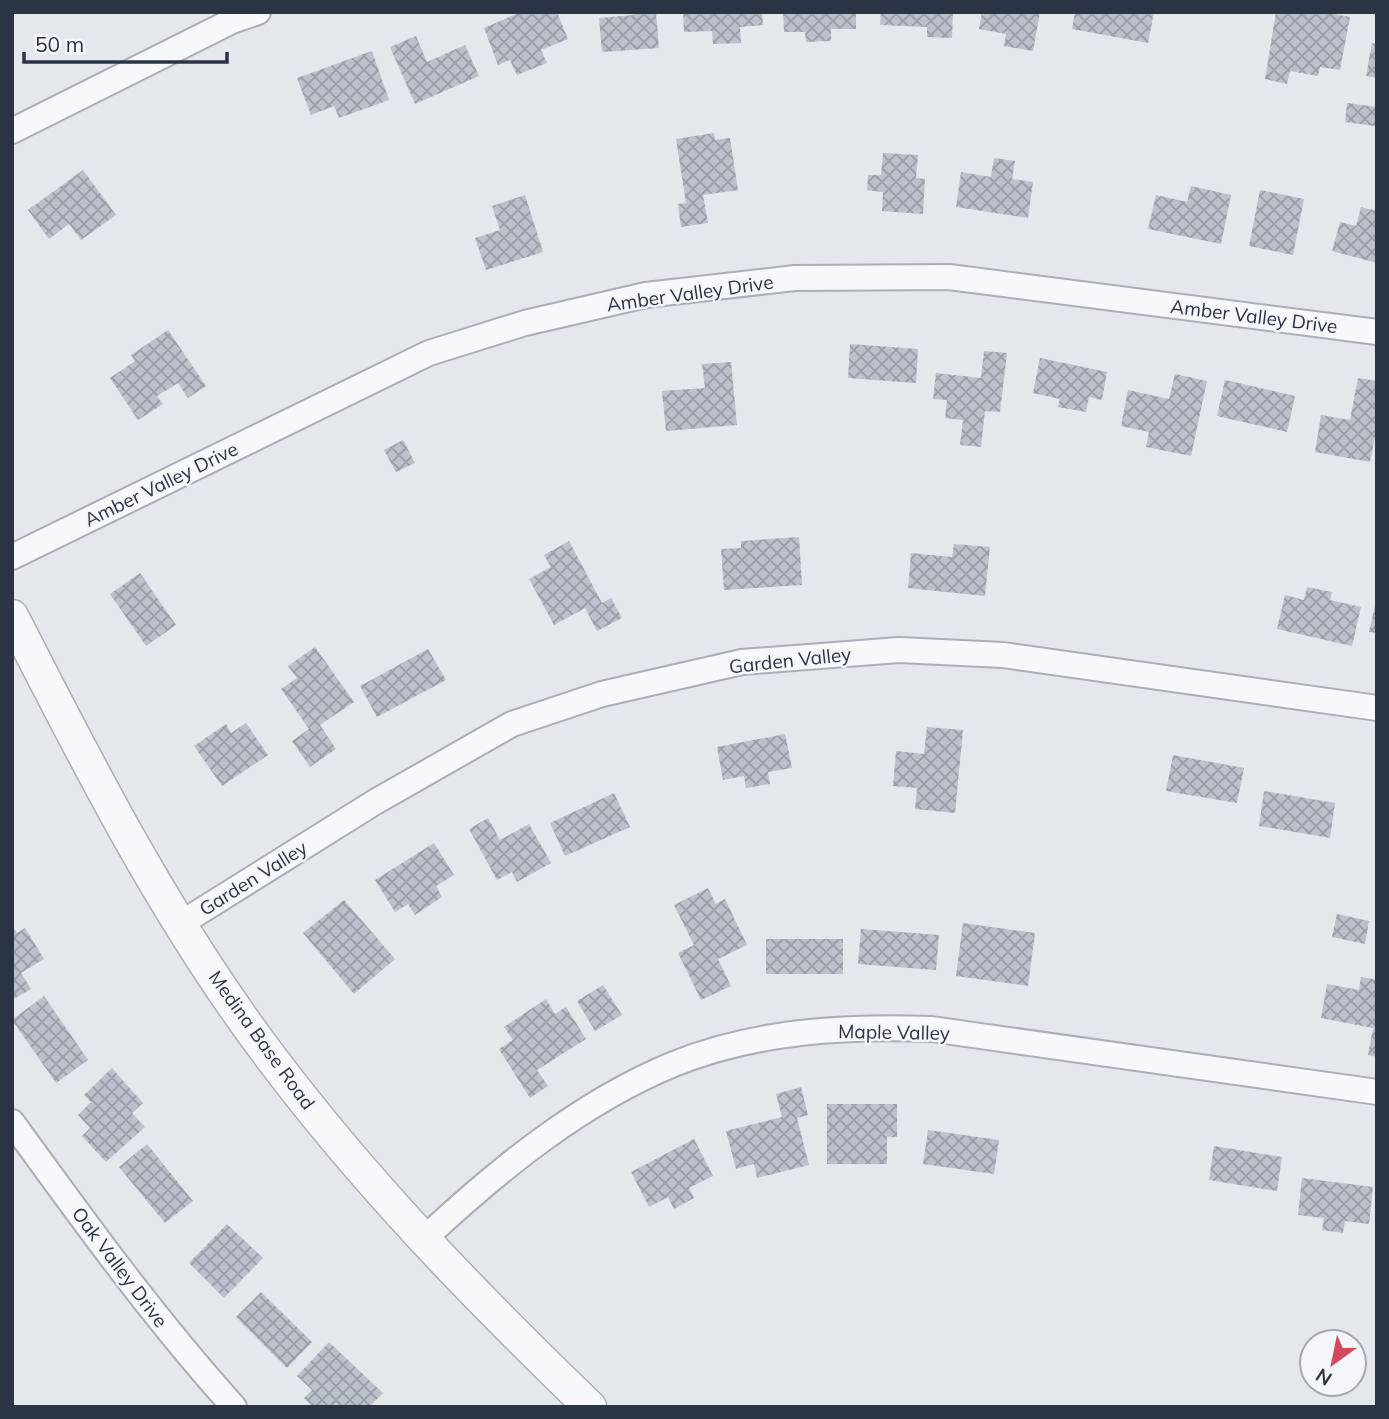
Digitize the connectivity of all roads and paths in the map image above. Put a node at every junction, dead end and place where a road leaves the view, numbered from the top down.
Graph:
1 (258, 12) edge
2 (12, 131) edge
3 (1377, 332) edge
4 (12, 557) edge
5 (12, 616) edge
6 (1377, 708) edge
7 (180, 924) junction
8 (1377, 1092) edge
9 (12, 1122) edge
10 (425, 1238) junction
11 (234, 1407) edge
12 (590, 1407) edge

1 - 2 street
3 - 4 street, Amber Valley Drive
5 - 7 street, Medina Base Road
6 - 7 street, Garden Valley
7 - 10 street, Medina Base Road
8 - 10 street, Maple Valley
9 - 11 street, Oak Valley Drive
10 - 12 street, Medina Base Road

